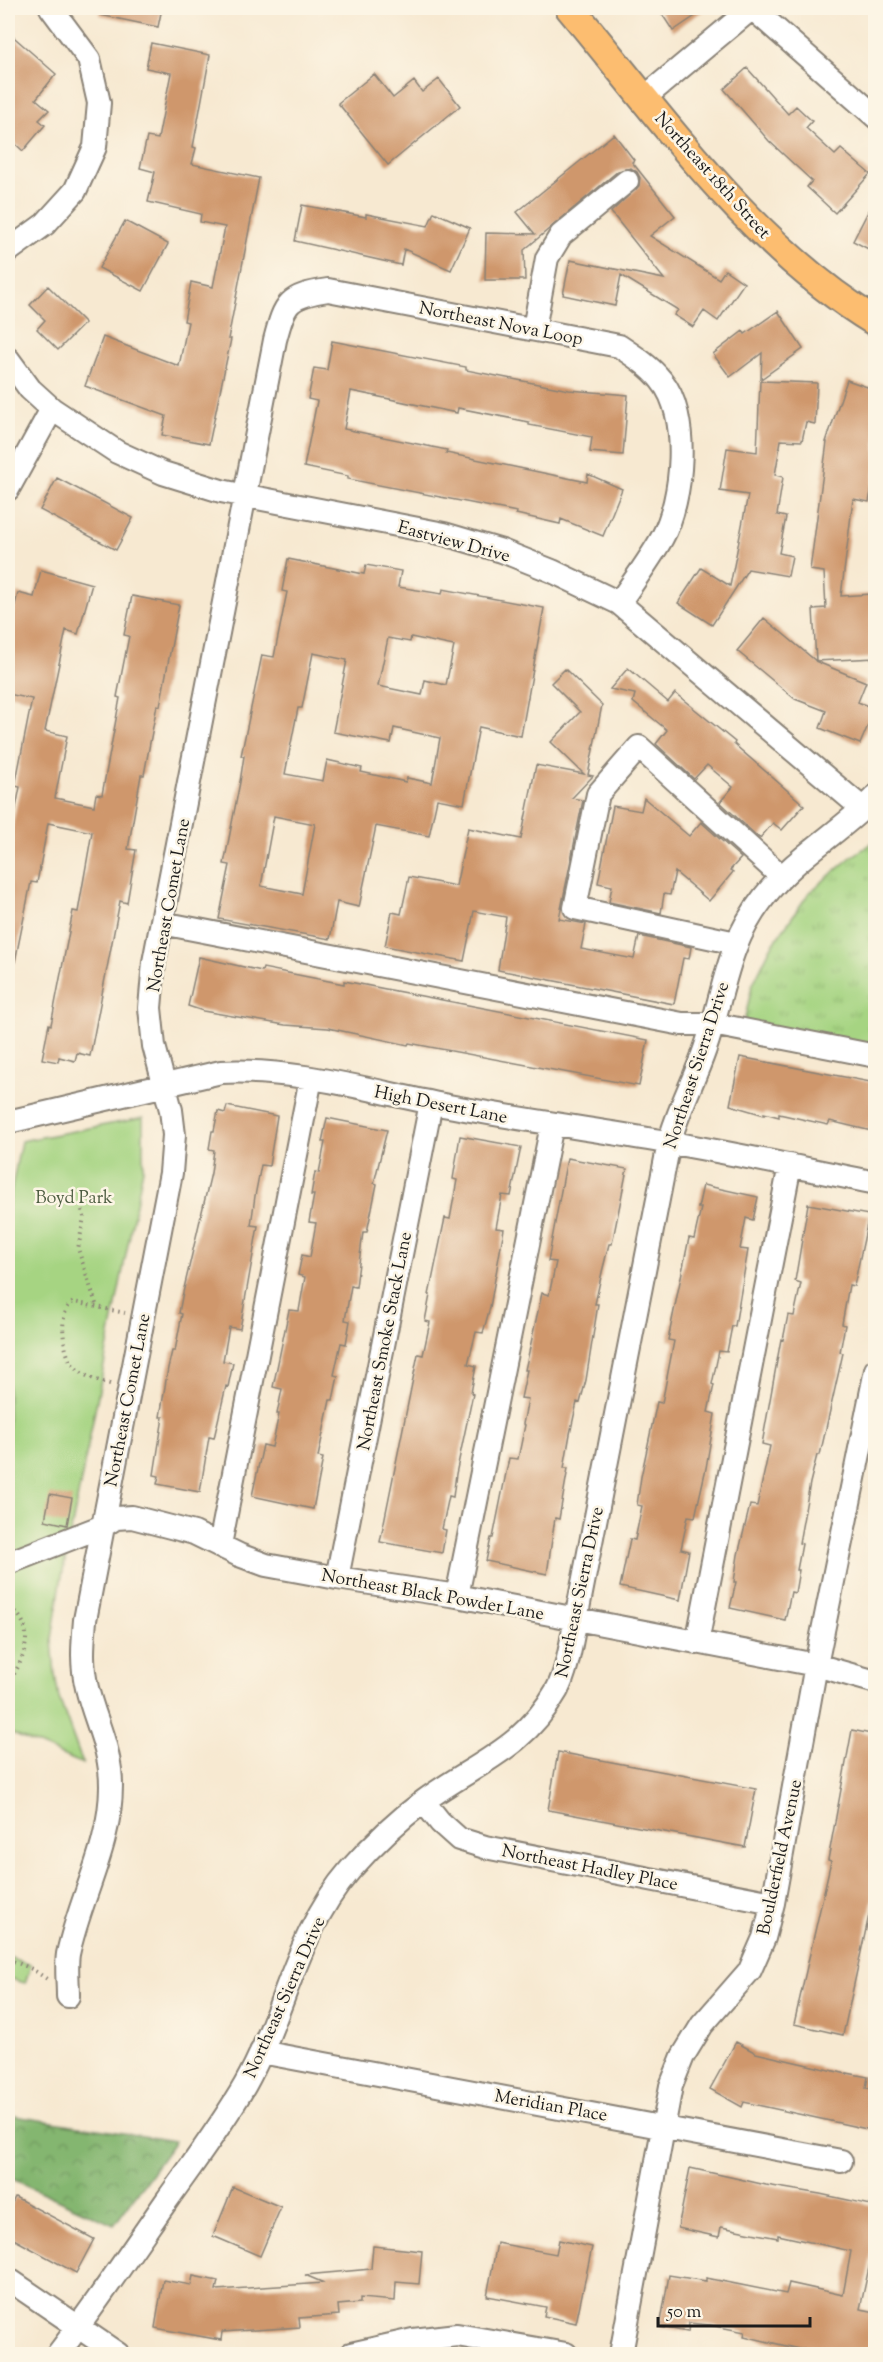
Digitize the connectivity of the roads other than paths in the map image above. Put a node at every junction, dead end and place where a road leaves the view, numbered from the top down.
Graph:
1 (51, 8) edge
2 (570, 8) edge
3 (752, 8) edge
4 (644, 98) junction
5 (876, 117) edge
6 (627, 181) dead end
7 (8, 251) edge
8 (876, 322) edge
9 (534, 328) junction
10 (8, 359) edge
11 (52, 409) junction
12 (8, 489) edge
13 (246, 495) junction
14 (619, 603) junction
15 (869, 802) edge
16 (782, 877) junction
17 (162, 924) junction
18 (735, 943) junction
19 (713, 1024) junction
20 (876, 1056) edge
21 (311, 1078) junction
22 (164, 1084) junction
23 (431, 1103) junction
24 (8, 1122) edge
25 (552, 1125) junction
26 (669, 1143) junction
27 (790, 1166) junction
28 (876, 1183) edge
29 (876, 1370) edge
30 (103, 1526) junction
31 (220, 1545) junction
32 (8, 1563) edge
33 (337, 1578) junction
34 (457, 1596) junction
35 (576, 1619) junction
36 (697, 1643) junction
37 (816, 1665) junction
38 (876, 1682) edge
39 (424, 1802) junction
40 (772, 1903) junction
41 (68, 1996) road end
42 (261, 2052) junction
43 (662, 2126) junction
44 (841, 2161) dead end
45 (8, 2280) edge
46 (79, 2327) junction
47 (58, 2355) edge
48 (118, 2355) edge
49 (351, 2355) edge
50 (566, 2355) edge
51 (621, 2355) edge

1 - 7 street
2 - 4 main road, Northeast 18th Street
3 - 4 street
3 - 5 street
4 - 8 main road, Northeast 18th Street
6 - 9 street
9 - 13 street, Northeast Nova Loop
9 - 14 street, Northeast Nova Loop
10 - 11 street, Eastview Drive
11 - 12 street
11 - 13 street, Eastview Drive
13 - 14 street, Eastview Drive
13 - 17 street, Northeast Comet Lane
14 - 15 street, Eastview Drive
15 - 16 street, Northeast Sierra Drive
16 - 18 street, Northeast Sierra Drive
16 - 18 street
17 - 19 street
17 - 22 street, Northeast Comet Lane
18 - 19 street, Northeast Sierra Drive
19 - 20 street
19 - 26 street, Northeast Sierra Drive
21 - 22 street, High Desert Lane
21 - 23 street, High Desert Lane
21 - 31 street
22 - 24 street, High Desert Lane
22 - 30 street, Northeast Comet Lane
23 - 25 street, High Desert Lane
23 - 33 street, Northeast Smoke Stack Lane
25 - 26 street, High Desert Lane
25 - 34 street
26 - 27 street, High Desert Lane
26 - 35 street, Northeast Sierra Drive
27 - 28 street, High Desert Lane
27 - 36 street
29 - 37 street, Boulderfield Avenue
30 - 31 street, Northeast Black Powder Lane
30 - 32 street, Northeast Black Powder Lane
30 - 41 street, Northeast Comet Lane
31 - 33 street, Northeast Black Powder Lane
33 - 34 street, Northeast Black Powder Lane
34 - 35 street, Northeast Black Powder Lane
35 - 36 street, Northeast Black Powder Lane
35 - 39 street, Northeast Sierra Drive
36 - 37 street, Northeast Black Powder Lane
37 - 38 street, Northeast Black Powder Lane
37 - 40 street, Boulderfield Avenue
39 - 40 street, Northeast Hadley Place
39 - 42 street, Northeast Sierra Drive
40 - 43 street, Boulderfield Avenue
42 - 43 street, Meridian Place
42 - 46 street, Northeast Sierra Drive
43 - 44 street, Meridian Place
43 - 51 street, Boulderfield Avenue
45 - 46 street
46 - 47 street, Northeast Sierra Drive
46 - 48 street
49 - 50 street

